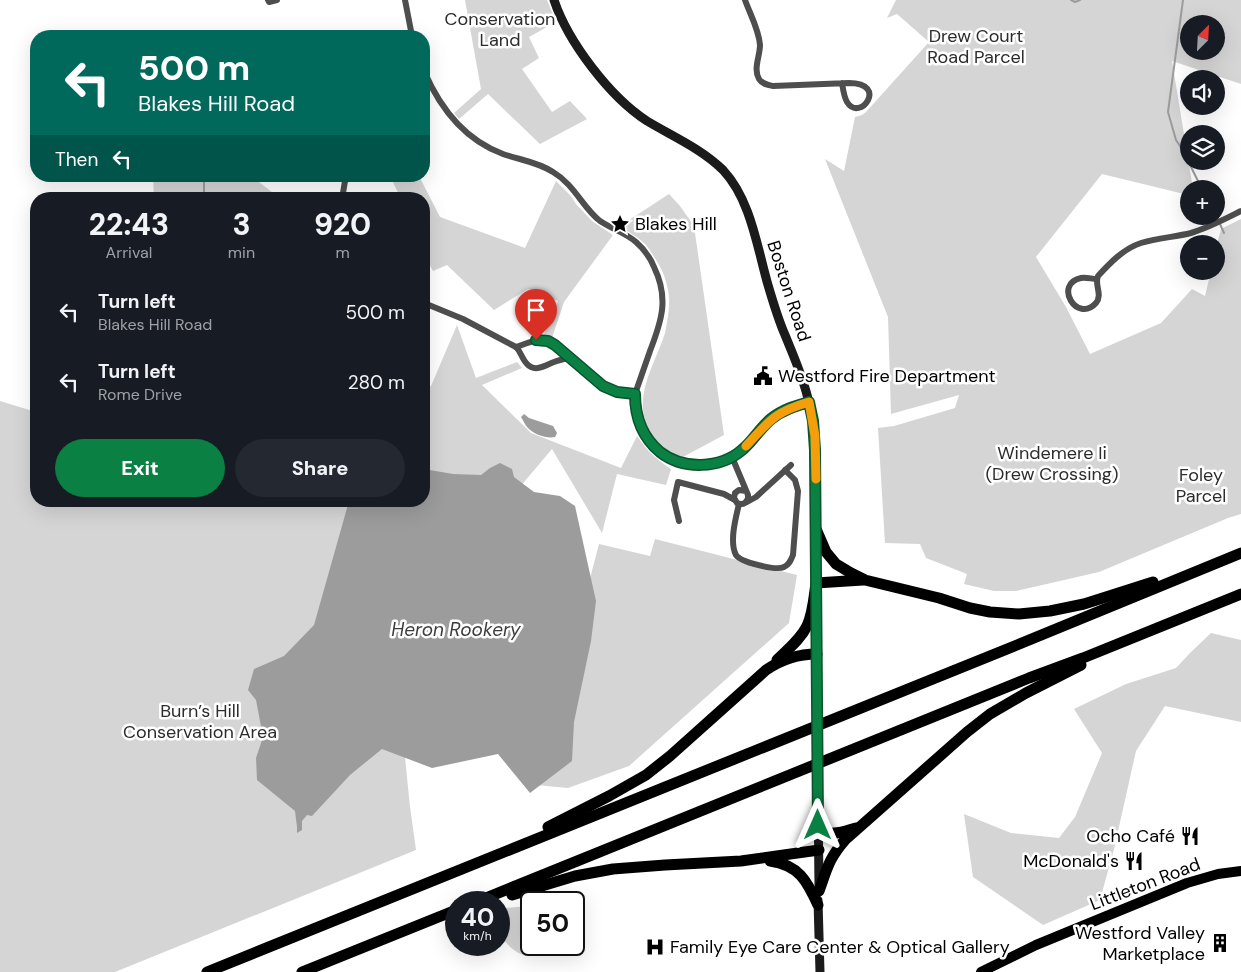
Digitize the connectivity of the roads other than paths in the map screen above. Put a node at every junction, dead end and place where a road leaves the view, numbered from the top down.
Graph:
1 (268, 0) edge
2 (277, 0) edge
3 (405, 0) edge
4 (554, 0) edge
5 (746, 0) edge
6 (411, 30) edge
7 (842, 83) junction
8 (430, 86) edge
9 (1241, 211) edge
10 (1096, 279) junction
11 (430, 305) edge
12 (516, 347) junction
13 (570, 357) junction
14 (635, 394) junction
15 (809, 402) junction
16 (732, 457) junction
17 (791, 465) dead end
18 (785, 470) junction
19 (739, 474) junction
20 (762, 490) junction
21 (747, 492) junction
22 (736, 497) junction
23 (746, 502) junction
24 (679, 520) dead end
25 (816, 529) junction
26 (1241, 553) edge
27 (1215, 564) junction
28 (865, 580) junction
29 (816, 583) junction
30 (1241, 594) edge
31 (1119, 643) junction
32 (817, 654) junction
33 (770, 667) junction
34 (862, 826) junction
35 (818, 832) junction
36 (818, 850) junction
37 (493, 856) junction
38 (750, 860) junction
39 (1241, 871) edge
40 (503, 891) edge
41 (818, 891) junction
42 (510, 895) edge
43 (818, 905) junction
44 (445, 914) edge
45 (207, 972) edge
46 (302, 972) edge
47 (820, 972) edge
48 (981, 972) edge

1 - 2 street
3 - 6 street
4 - 15 main road, Boston Road
5 - 7 street
7 - 7 street
8 - 14 street
9 - 10 street
10 - 10 street
11 - 12 street
12 - 13 street
12 - 13 street
13 - 14 street
14 - 16 street
15 - 16 street
15 - 25 main road, Boston Road
16 - 19 street
17 - 18 street
18 - 20 street
18 - 22 street
19 - 21 street
19 - 22 street
20 - 21 street
20 - 23 street
21 - 22 street
21 - 23 street
22 - 23 street
22 - 24 street
25 - 28 highway
25 - 29 main road, Boston Road
26 - 27 highway
27 - 28 highway
27 - 37 highway
28 - 29 highway
29 - 32 main road, Boston Road
29 - 33 highway
30 - 31 highway
31 - 34 highway
31 - 40 highway
32 - 33 highway
32 - 35 main road, Boston Road
33 - 37 highway
34 - 35 highway
34 - 41 highway
35 - 36 main road, Boston Road
36 - 38 highway
36 - 41 main road, Boston Road
37 - 45 highway
38 - 42 highway
38 - 43 highway
39 - 48 main road, Littleton Road
41 - 43 main road, Boston Road
43 - 47 main road, Boston Road
44 - 46 highway

